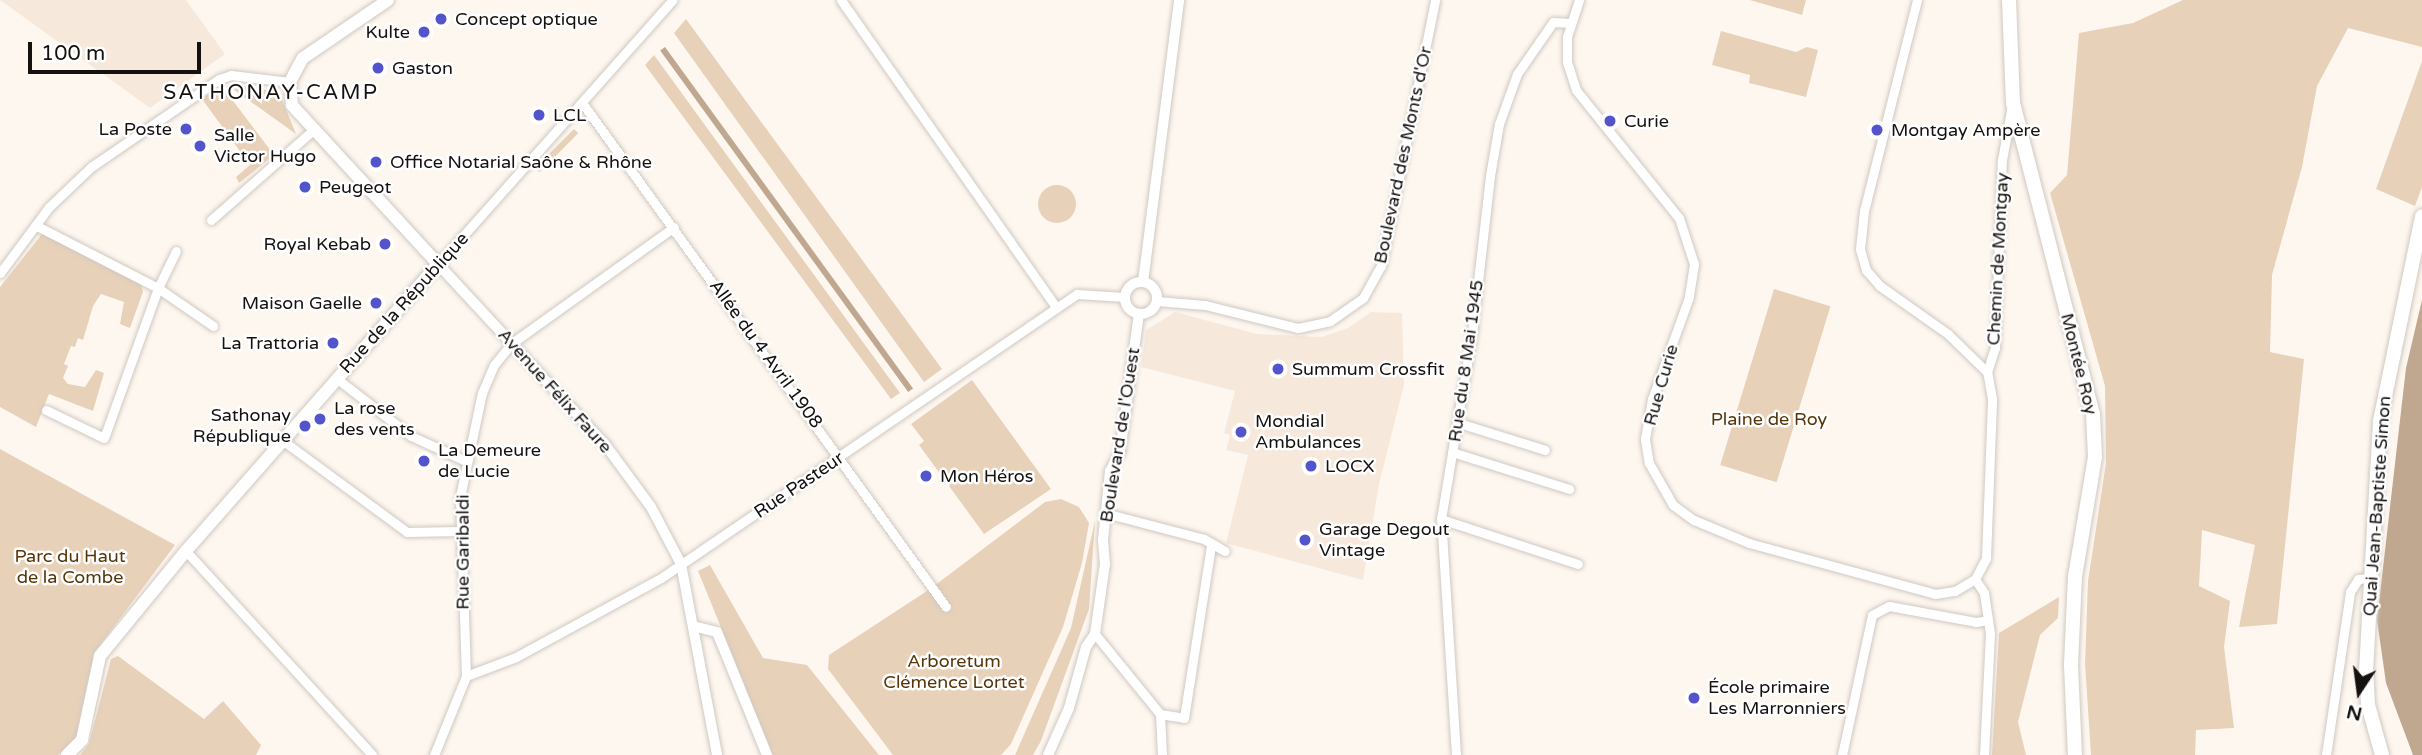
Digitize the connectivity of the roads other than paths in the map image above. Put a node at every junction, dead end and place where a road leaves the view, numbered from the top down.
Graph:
1 (672, 0) edge
2 (841, 0) edge
3 (1179, 0) edge
4 (1435, 0) edge
5 (1579, 0) edge
6 (1917, 0) edge
7 (2009, 0) edge
8 (385, 1) edge
9 (1570, 23) junction
10 (290, 82) junction
11 (2013, 103) junction
12 (583, 104) junction
13 (313, 130) junction
14 (2422, 216) edge
15 (211, 220) dead end
16 (37, 226) junction
17 (674, 227) junction
18 (176, 251) dead end
19 (438, 264) junction
20 (0, 273) edge
21 (1143, 282) junction
22 (158, 288) junction
23 (1125, 298) junction
24 (1157, 301) junction
25 (1055, 306) junction
26 (1139, 314) junction
27 (213, 326) dead end
28 (512, 343) junction
29 (1987, 372) junction
30 (336, 378) junction
31 (46, 410) dead end
32 (1459, 423) junction
33 (282, 440) junction
34 (1545, 450) dead end
35 (1452, 452) junction
36 (841, 457) junction
37 (466, 461) junction
38 (1569, 489) dead end
39 (1105, 513) junction
40 (1441, 519) junction
41 (461, 531) junction
42 (1212, 545) junction
43 (186, 551) junction
44 (1225, 551) dead end
45 (681, 564) junction
46 (1578, 564) dead end
47 (2370, 578) junction
48 (1975, 579) junction
49 (946, 607) dead end
50 (1988, 620) junction
51 (694, 626) junction
52 (1095, 634) junction
53 (466, 676) junction
54 (1160, 714) junction
55 (67, 755) edge
56 (372, 755) edge
57 (433, 755) edge
58 (717, 755) edge
59 (768, 755) edge
60 (1048, 755) edge
61 (1162, 755) edge
62 (1456, 755) edge
63 (1842, 755) edge
64 (1984, 755) edge
65 (2076, 755) edge
66 (2326, 755) edge
67 (2382, 755) edge

1 - 12 street, Rue de la République
2 - 25 street
3 - 21 street
4 - 24 street, Boulevard des Monts d'Or
5 - 9 street
6 - 29 street
7 - 11 main road, Montée Roy
8 - 10 main road
9 - 32 street, Rue du 8 Mai 1945
9 - 48 street, Rue Curie
10 - 13 main road, Avenue Félix Faure
10 - 16 street
11 - 29 street, Chemin de Montgay
11 - 65 main road, Montée Roy
12 - 17 street, Allée du 4 Avril 1908
12 - 19 street, Rue de la République
13 - 15 street
13 - 19 main road, Avenue Félix Faure
14 - 47 main road, Quai Jean-Baptiste Simon
16 - 20 street
16 - 22 street
17 - 28 street, Rue Garibaldi
17 - 36 street, Allée du 4 Avril 1908
18 - 22 street
19 - 28 street, Avenue Félix Faure
19 - 30 main road, Rue de la République
21 - 23 street
21 - 24 street
22 - 27 street
22 - 31 street
23 - 25 street, Rue Pasteur
23 - 26 street
24 - 26 street
25 - 36 street, Rue Pasteur
26 - 39 street, Boulevard de l'Ouest
28 - 37 street, Rue Garibaldi
28 - 45 street, Avenue Félix Faure
29 - 48 street, Chemin de Montgay
30 - 33 main road, Rue de la République
30 - 37 street
32 - 34 street
32 - 35 street, Rue du 8 Mai 1945
33 - 41 street
33 - 43 main road, Rue de la République
35 - 38 street
35 - 40 street, Rue du 8 Mai 1945
36 - 45 street, Rue Pasteur
36 - 49 street, Allée du 4 Avril 1908
37 - 41 street, Rue Garibaldi
39 - 42 street
39 - 52 street, Boulevard de l'Ouest
40 - 46 street
40 - 62 street, Rue du 8 Mai 1945
41 - 53 street, Rue Garibaldi
42 - 44 street
42 - 54 street
43 - 55 main road, Rue de la République
43 - 56 street
45 - 51 street, Avenue Félix Faure
45 - 53 street, Rue Pasteur
47 - 66 street
47 - 67 main road, Quai Jean-Baptiste Simon
48 - 50 street
50 - 63 street
50 - 64 street
51 - 58 street, Avenue Félix Faure
51 - 59 street
52 - 54 street
52 - 60 street, Boulevard de l'Ouest
53 - 57 street, Rue Garibaldi
54 - 61 street

